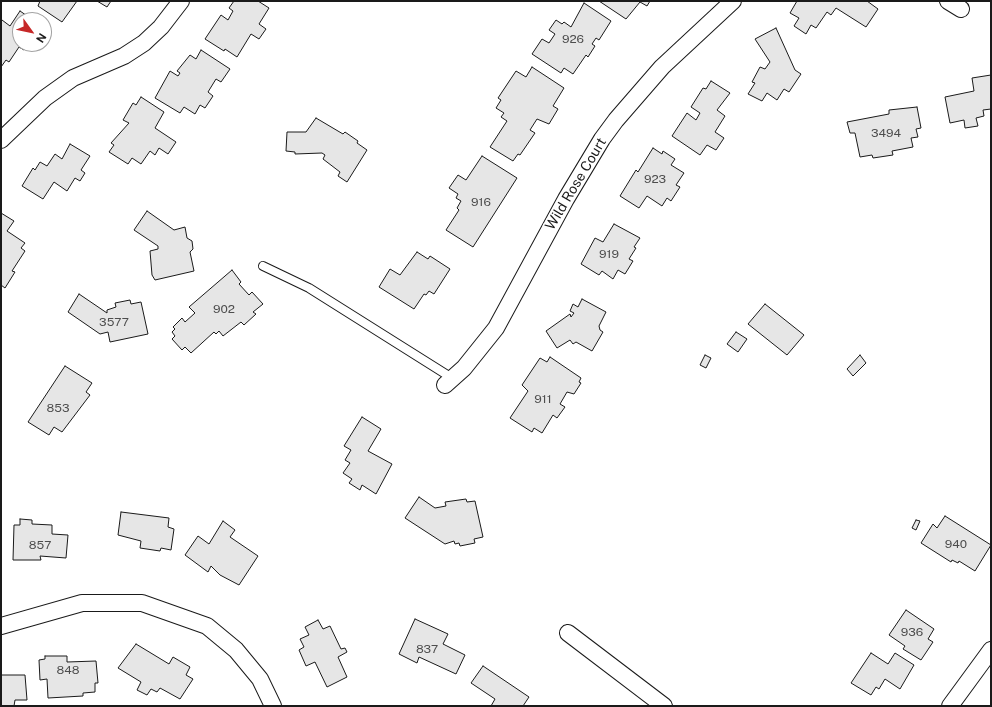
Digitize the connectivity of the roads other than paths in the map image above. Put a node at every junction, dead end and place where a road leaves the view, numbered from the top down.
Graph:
1 (181, 1) edge
2 (732, 1) edge
3 (1, 140) edge
4 (263, 266) dead end
5 (449, 382) joint
6 (1, 626) edge
7 (568, 633) dead end
8 (991, 650) edge
9 (273, 706) edge
10 (664, 706) edge
11 (950, 706) edge

1 - 3 street
2 - 5 street, Wild Rose Court
4 - 5 lane
6 - 9 street
7 - 10 street
8 - 11 street

